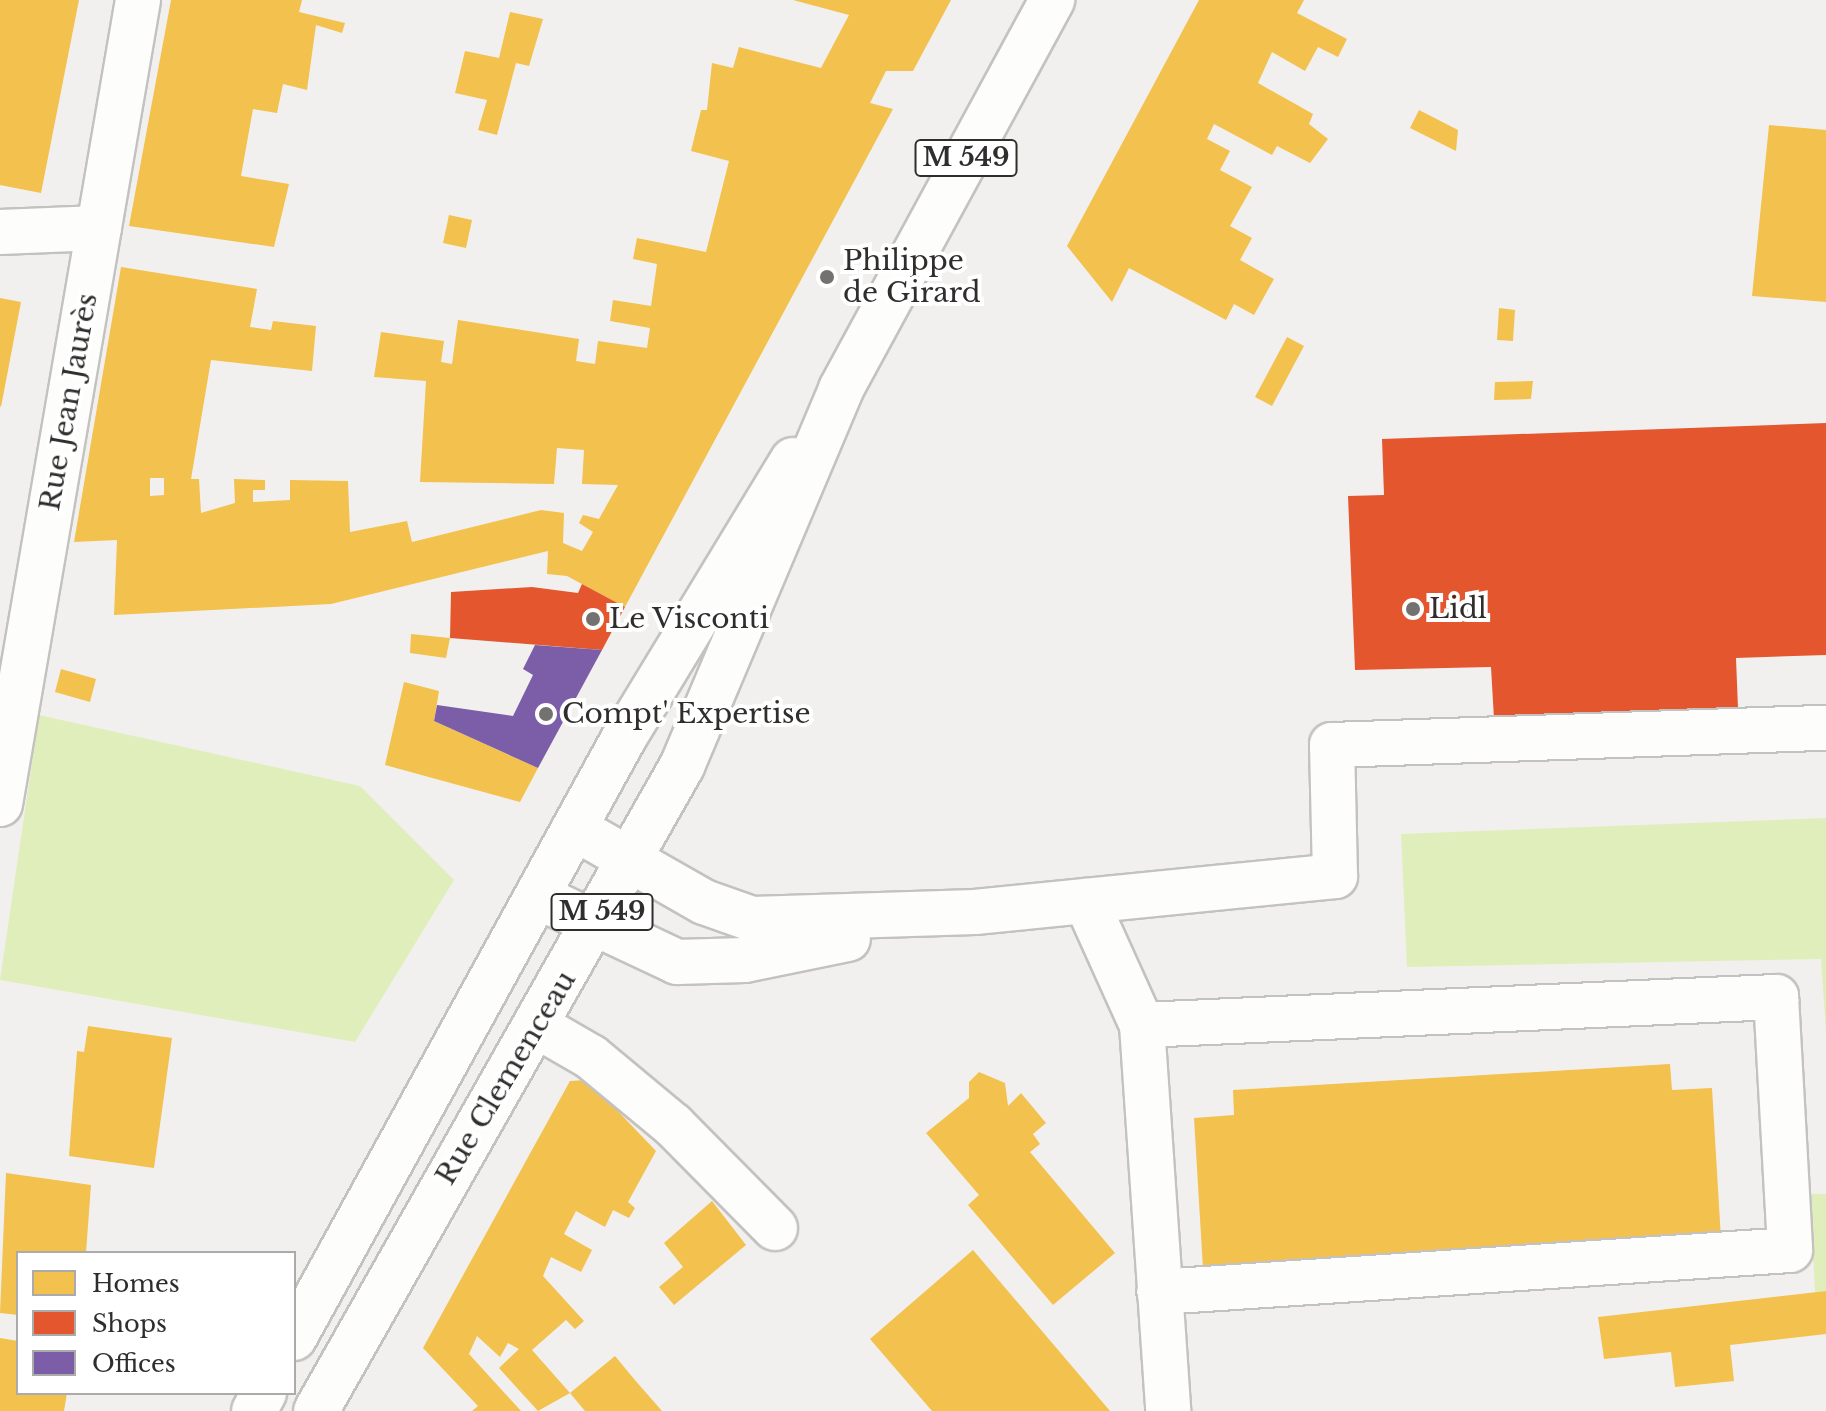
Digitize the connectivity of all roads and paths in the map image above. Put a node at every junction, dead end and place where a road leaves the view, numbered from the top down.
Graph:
1 (138, 0) edge
2 (1052, 0) edge
3 (99, 228) junction
4 (0, 232) edge
5 (841, 389) junction
6 (1826, 728) edge
7 (0, 804) edge
8 (576, 829) junction
9 (630, 862) junction
10 (539, 897) junction
11 (1086, 901) junction
12 (975, 912) junction
13 (595, 926) junction
14 (1142, 1025) junction
15 (539, 1027) junction
16 (775, 1228) dead end
17 (1159, 1292) junction
18 (296, 1334) edge
19 (316, 1411) edge
20 (1168, 1411) edge

1 - 3 main road, Rue Jean Jaurès
2 - 5 main road, Rue Clemenceau / M 549
3 - 4 main road
3 - 7 main road, Rue Jean Jaurès
5 - 8 main road, Rue Clemenceau / M 549
5 - 9 main road, Rue Clemenceau / M 549
6 - 11 main road
8 - 9 main road
8 - 10 main road, Rue Clemenceau / M 549
9 - 12 main road
9 - 13 main road, Rue Clemenceau / M 549
10 - 13 main road
10 - 18 main road, Rue Clemenceau / M 549
11 - 12 main road
11 - 14 main road
12 - 13 main road
13 - 15 main road, Rue Clemenceau / M 549
14 - 17 main road
14 - 17 main road
15 - 16 main road
15 - 19 main road, Rue Clemenceau / M 549
17 - 20 main road

